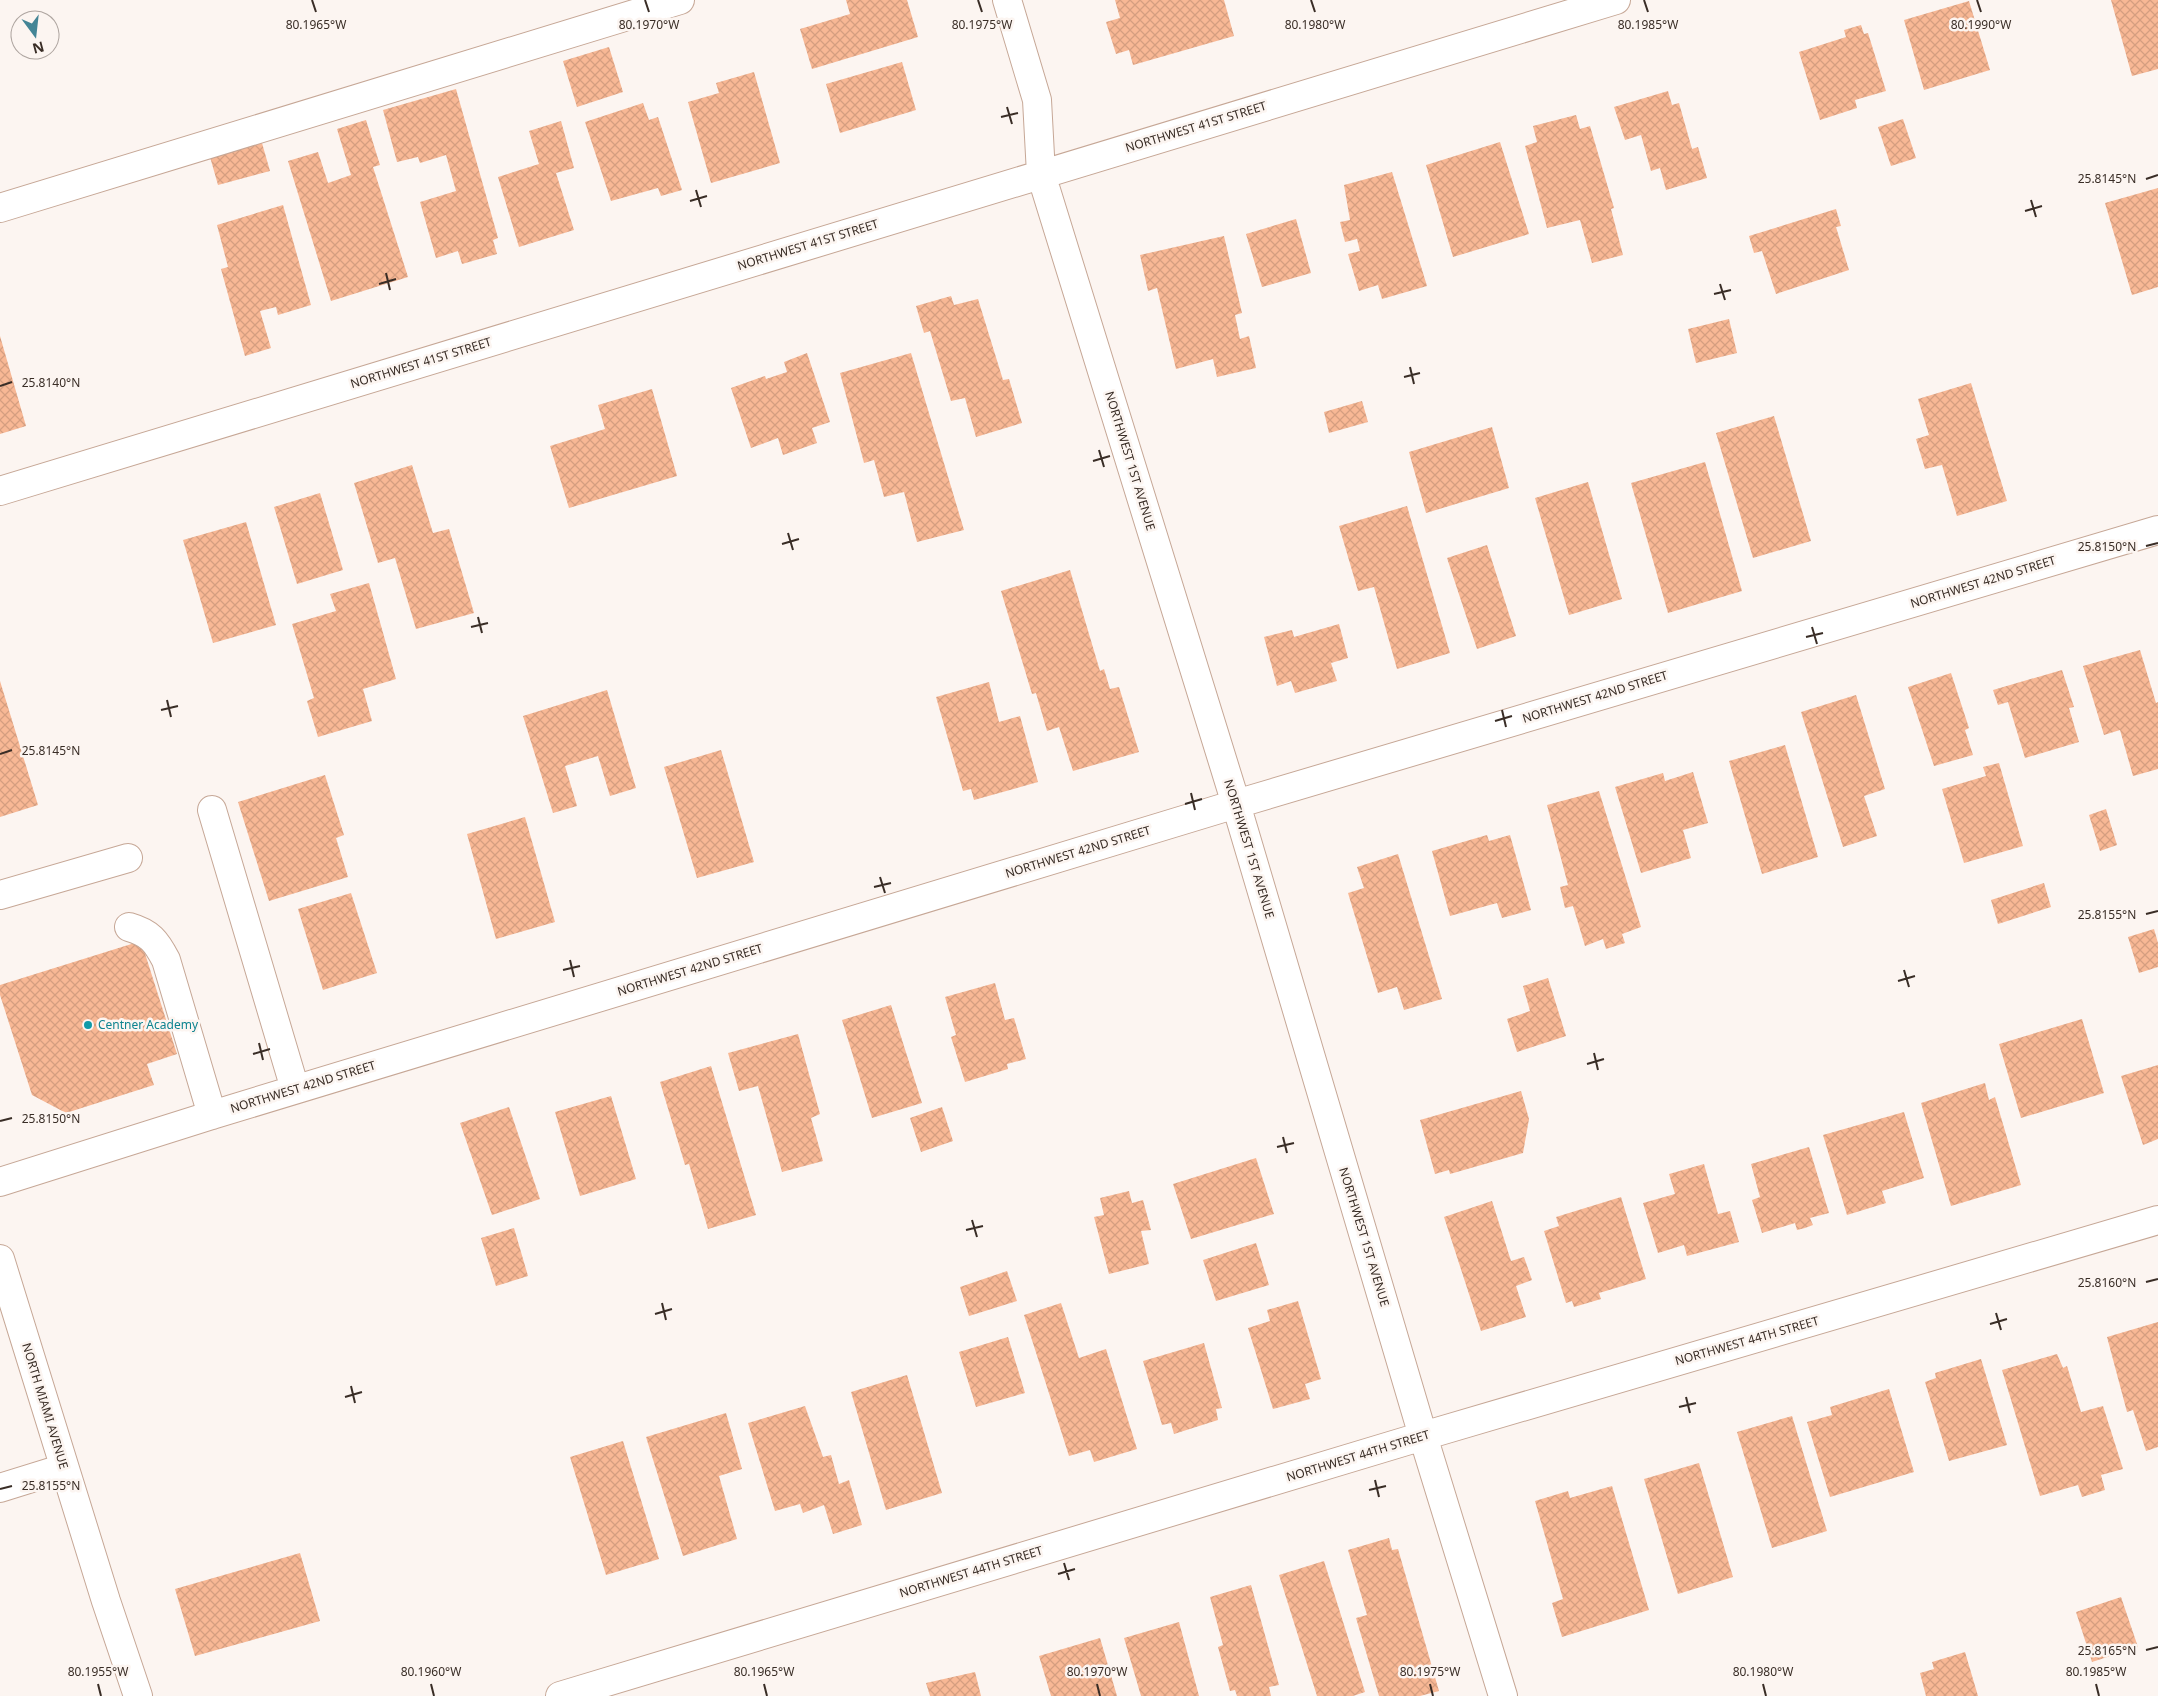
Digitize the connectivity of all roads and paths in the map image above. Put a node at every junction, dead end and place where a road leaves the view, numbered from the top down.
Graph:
1 (680, 0) edge
2 (1006, 0) edge
3 (1616, 0) edge
4 (1041, 174) junction
5 (0, 208) edge
6 (0, 491) edge
7 (2158, 530) edge
8 (1236, 804) junction
9 (212, 810) dead end
10 (128, 858) dead end
11 (0, 895) edge
12 (129, 927) dead end
13 (295, 1089) junction
14 (212, 1115) junction
15 (0, 1182) edge
16 (2158, 1220) edge
17 (0, 1259) edge
18 (1423, 1436) junction
19 (64, 1468) junction
20 (0, 1488) edge
21 (138, 1696) edge
22 (560, 1696) edge
23 (1503, 1696) edge

1 - 5 street
2 - 4 street, NORTHWEST 1ST AVENUE
3 - 4 street, NORTHWEST 41ST STREET
4 - 6 street, NORTHWEST 41ST STREET
4 - 8 street, NORTHWEST 1ST AVENUE
7 - 8 street, NORTHWEST 42ND STREET
8 - 13 street, NORTHWEST 42ND STREET
8 - 18 street, NORTHWEST 1ST AVENUE
9 - 13 street
10 - 11 street
12 - 14 street
13 - 14 street, NORTHWEST 42ND STREET
14 - 15 street, NORTHWEST 42ND STREET
16 - 18 street, NORTHWEST 44TH STREET
17 - 19 street, NORTH MIAMI AVENUE
18 - 22 street, NORTHWEST 44TH STREET
18 - 23 street, NORTHWEST 1ST AVENUE
19 - 20 street
19 - 21 street, NORTH MIAMI AVENUE

